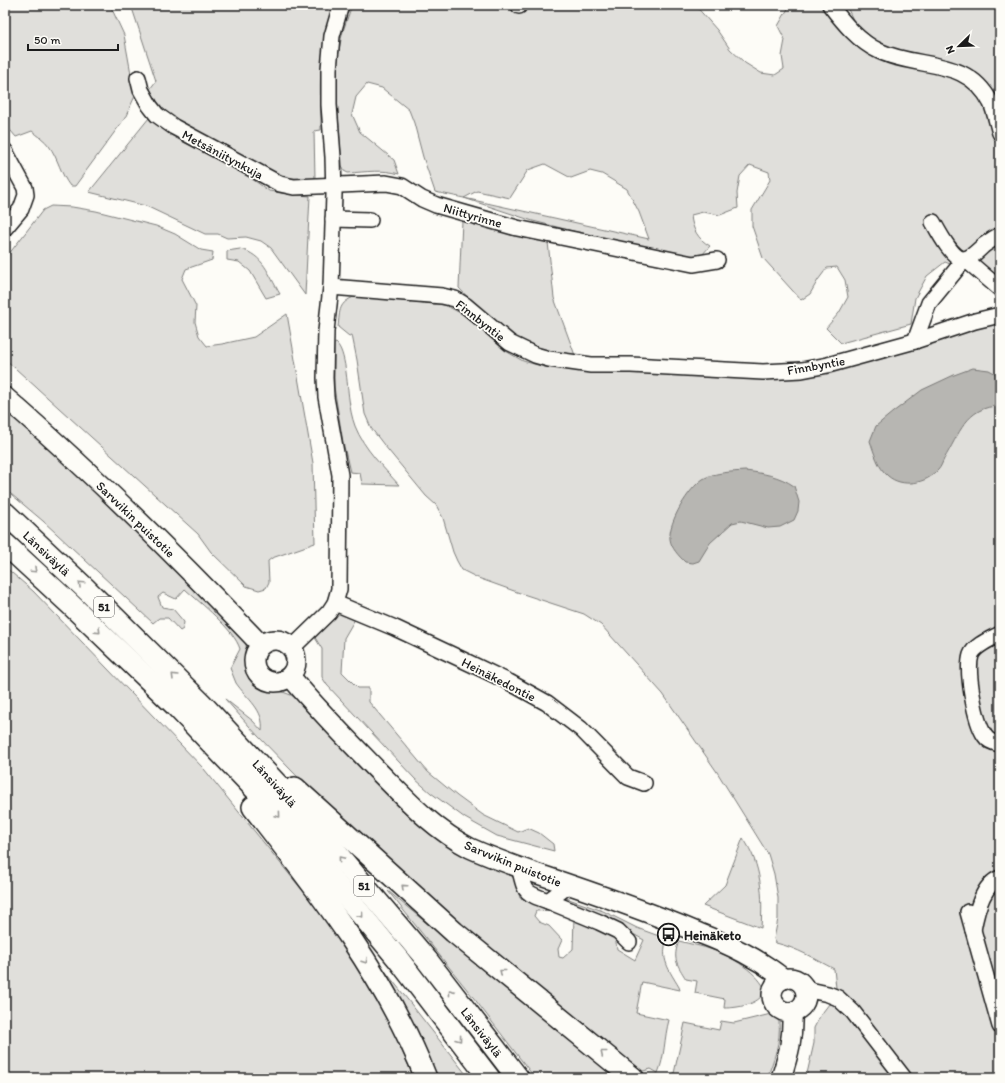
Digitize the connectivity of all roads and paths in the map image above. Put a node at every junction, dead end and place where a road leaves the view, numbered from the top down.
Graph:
1 (341, 5) edge
2 (830, 5) edge
3 (138, 78) dead end
4 (1000, 133) edge
5 (5, 151) edge
6 (333, 184) junction
7 (333, 219) junction
8 (370, 220) dead end
9 (933, 222) dead end
10 (5, 228) edge
11 (1000, 235) edge
12 (965, 259) junction
13 (717, 260) dead end
14 (331, 287) junction
15 (1000, 289) edge
16 (1000, 315) edge
17 (915, 341) junction
18 (5, 397) edge
19 (5, 513) edge
20 (5, 544) edge
21 (335, 603) junction
22 (1000, 634) edge
23 (261, 645) junction
24 (292, 648) junction
25 (290, 676) junction
26 (201, 703) junction
27 (175, 705) junction
28 (1000, 744) edge
29 (644, 783) dead end
30 (518, 867) junction
31 (1000, 878) edge
32 (570, 885) junction
33 (548, 901) junction
34 (968, 912) dead end
35 (973, 930) junction
36 (630, 942) dead end
37 (784, 979) junction
38 (805, 989) junction
39 (792, 1012) junction
40 (1000, 1026) edge
41 (426, 1078) edge
42 (489, 1078) edge
43 (518, 1078) edge
44 (633, 1078) edge
45 (781, 1078) edge
46 (904, 1078) edge

1 - 6 street
2 - 4 street
3 - 6 street, Metsäniitynkuja
5 - 10 street
6 - 7 street
6 - 13 street, Niittyrinne
7 - 8 street
7 - 14 street
9 - 12 street
11 - 12 street
12 - 15 street
12 - 17 street
14 - 17 street, Finnbyntie
14 - 21 street
16 - 17 street, Finnbyntie
18 - 23 main road, Sarvvikin puistotie
26 -> 19 highway, Länsiväylä / 51
20 -> 27 highway, Länsiväylä / 51
21 - 24 street
21 - 29 street, Heinäkedontie
22 - 28 street
23 - 24 main road
23 - 25 main road
24 - 25 main road
25 - 30 main road, Sarvvikin puistotie
43 -> 26 highway, Länsiväylä / 51
44 -> 26 highway
27 -> 41 highway
27 -> 42 highway, Länsiväylä / 51
30 - 32 main road, Sarvvikin puistotie
30 - 33 street
31 - 35 street
32 - 33 street
32 - 37 main road, Sarvvikin puistotie
33 - 36 street
34 - 35 street
35 - 40 street
37 - 38 main road
37 - 39 main road
38 - 39 main road
38 - 46 street
39 - 45 main road

